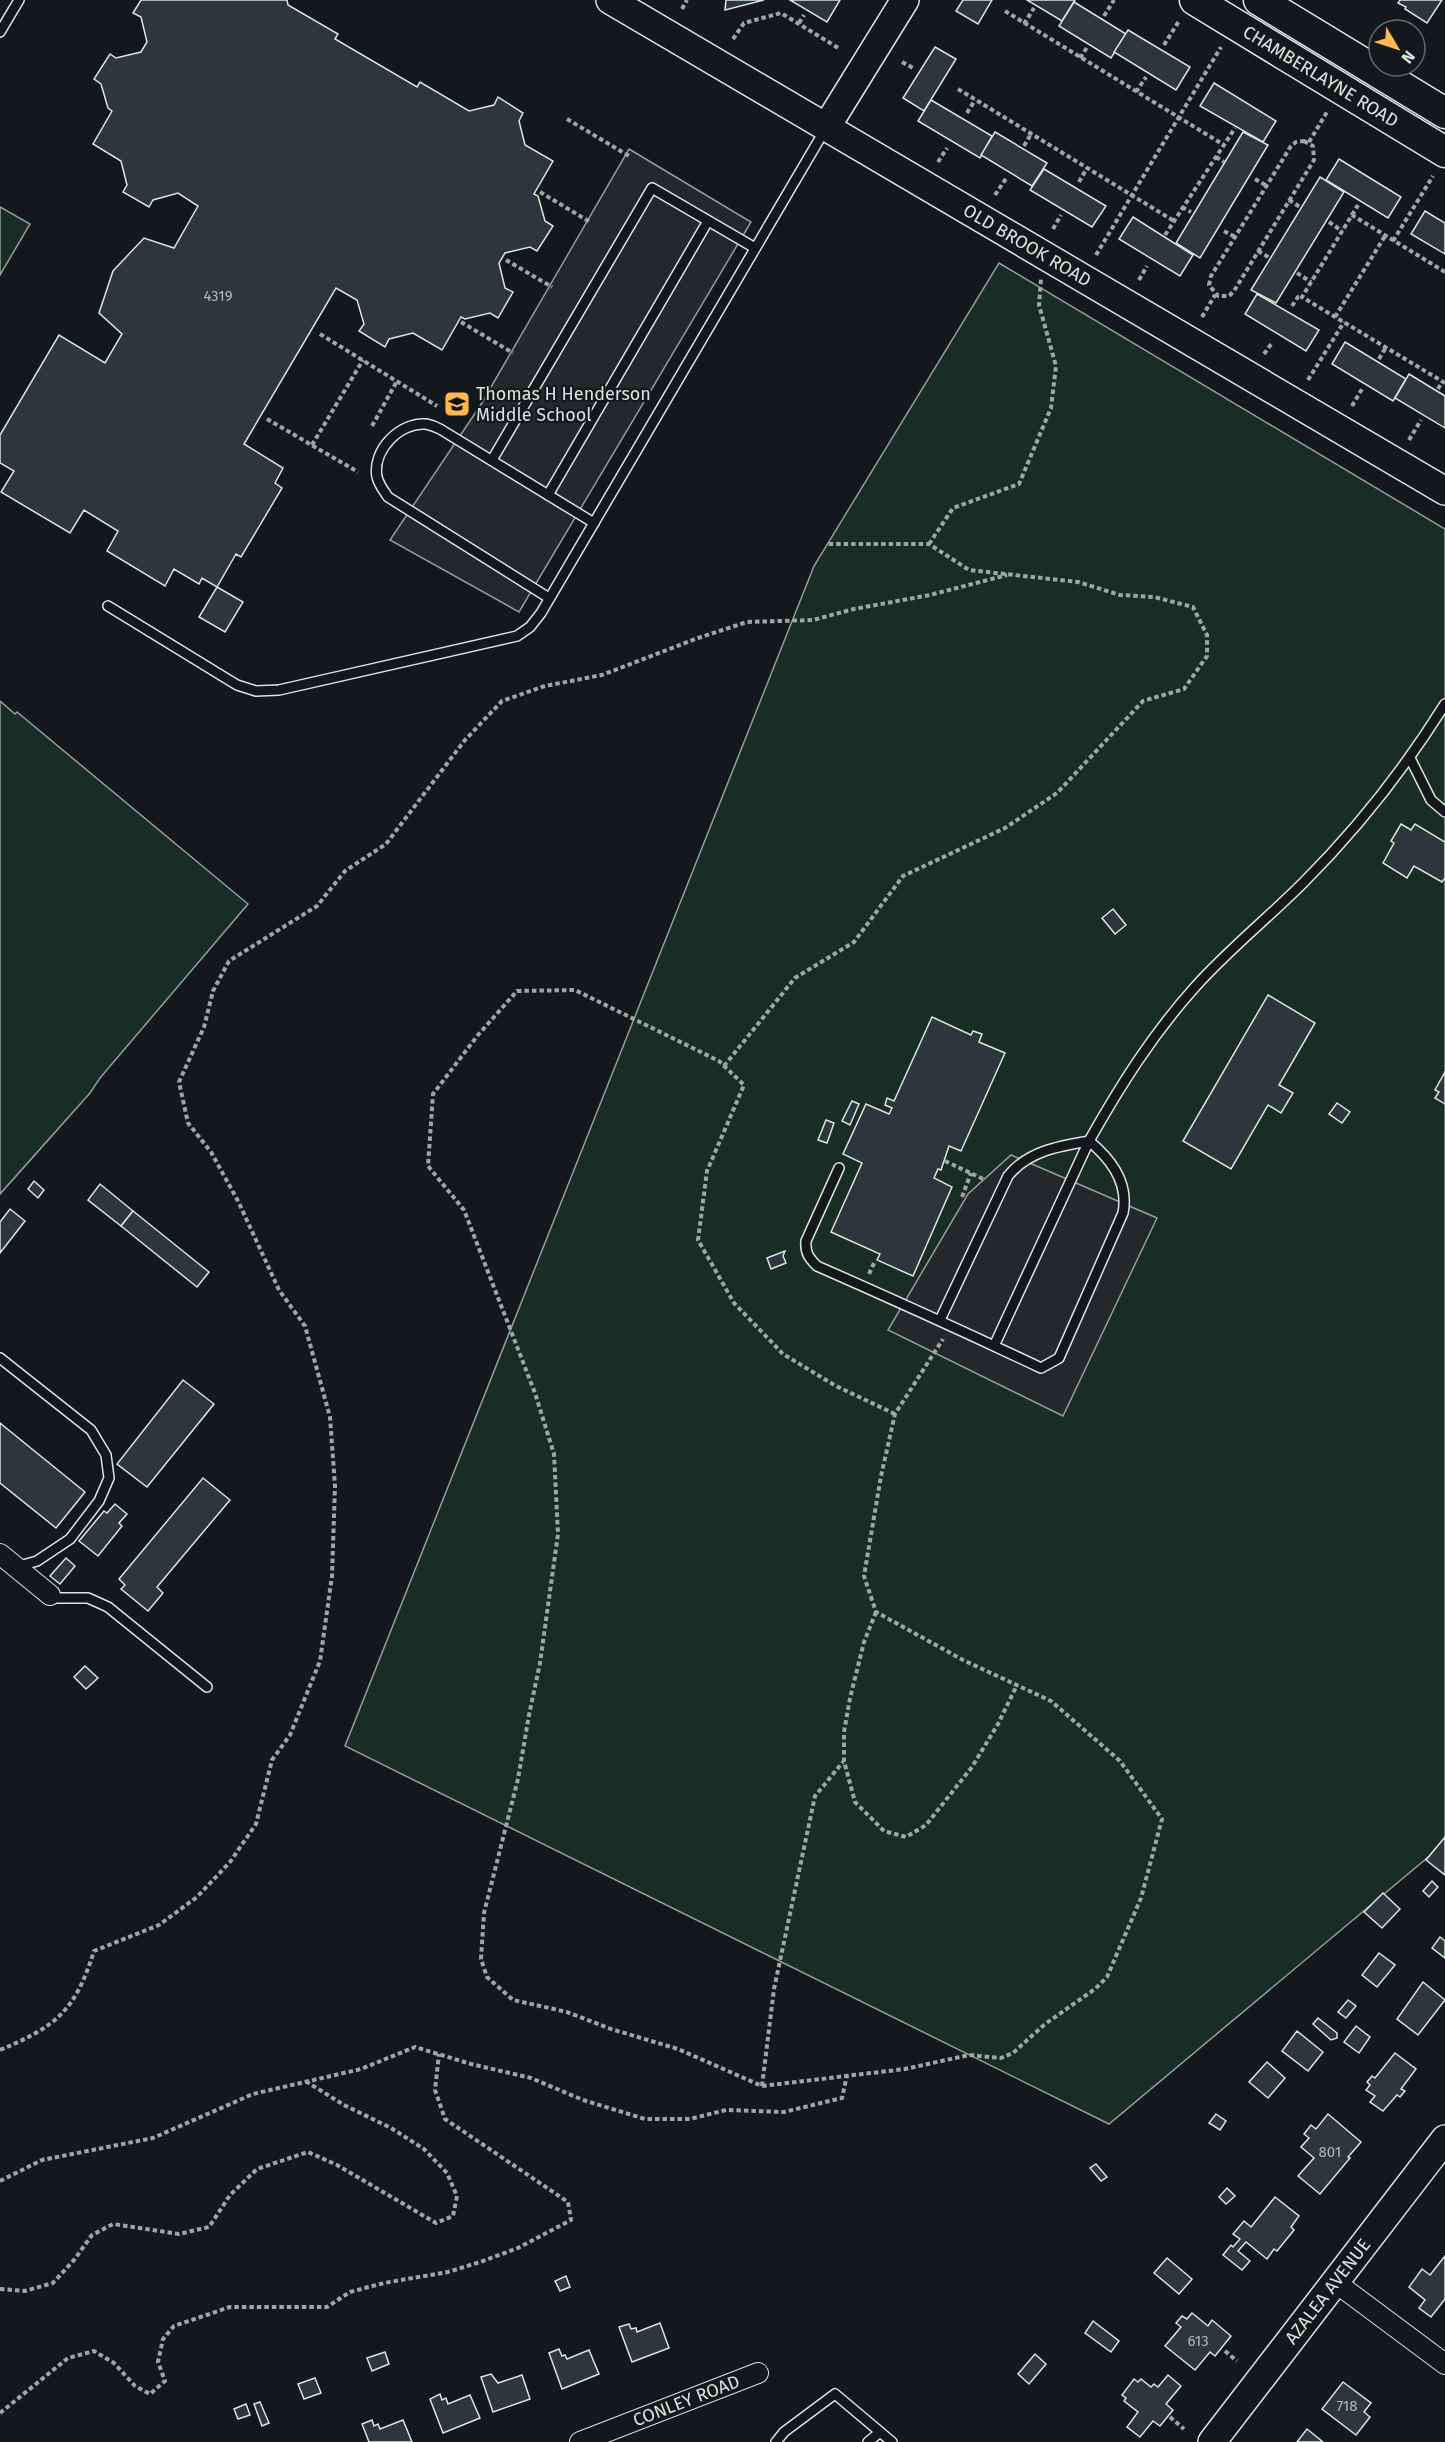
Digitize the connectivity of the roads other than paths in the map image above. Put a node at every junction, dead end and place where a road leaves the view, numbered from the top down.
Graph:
1 (19, 0) edge
2 (610, 0) edge
3 (905, 0) edge
4 (1258, 0) edge
5 (1187, 11) edge
6 (0, 32) edge
7 (1445, 113) edge
8 (827, 126) junction
9 (1439, 164) edge
10 (708, 220) junction
11 (755, 248) junction
12 (492, 460) junction
13 (1445, 491) edge
14 (548, 495) junction
15 (594, 523) junction
16 (549, 598) junction
17 (108, 606) dead end
18 (1445, 704) edge
19 (1410, 758) junction
20 (1445, 812) edge
21 (1089, 1141) junction
22 (839, 1168) dead end
23 (940, 1320) junction
24 (994, 1346) junction
25 (0, 1358) edge
26 (0, 1554) edge
27 (16, 1567) junction
28 (50, 1595) joint
29 (207, 1687) dead end
30 (1445, 2139) edge
31 (1335, 2282) junction
32 (1445, 2364) edge
33 (758, 2373) dead end
34 (880, 2432) junction
35 (586, 2441) edge
36 (776, 2442) edge
37 (868, 2442) edge
38 (892, 2442) edge
39 (1212, 2442) edge

1 - 6 lane
2 - 8 street, OLD BROOK ROAD
3 - 8 street
4 - 7 main road
5 - 9 main road, CHAMBERLAYNE ROAD
8 - 11 lane
8 - 13 street, OLD BROOK ROAD
10 - 11 lane
10 - 12 lane
10 - 14 lane
11 - 15 lane
12 - 14 lane
12 - 16 lane
14 - 15 lane
15 - 16 lane
16 - 17 lane
18 - 19 lane
19 - 20 lane
19 - 21 lane
21 - 23 lane
21 - 24 lane
21 - 24 lane
22 - 23 lane
23 - 24 lane
25 - 27 lane
26 - 27 street
27 - 28 street
28 - 29 lane
30 - 31 street, AZALEA AVENUE
31 - 32 street
31 - 39 street, AZALEA AVENUE
33 - 35 street, CONLEY ROAD
34 - 36 lane
34 - 37 lane
34 - 38 lane

